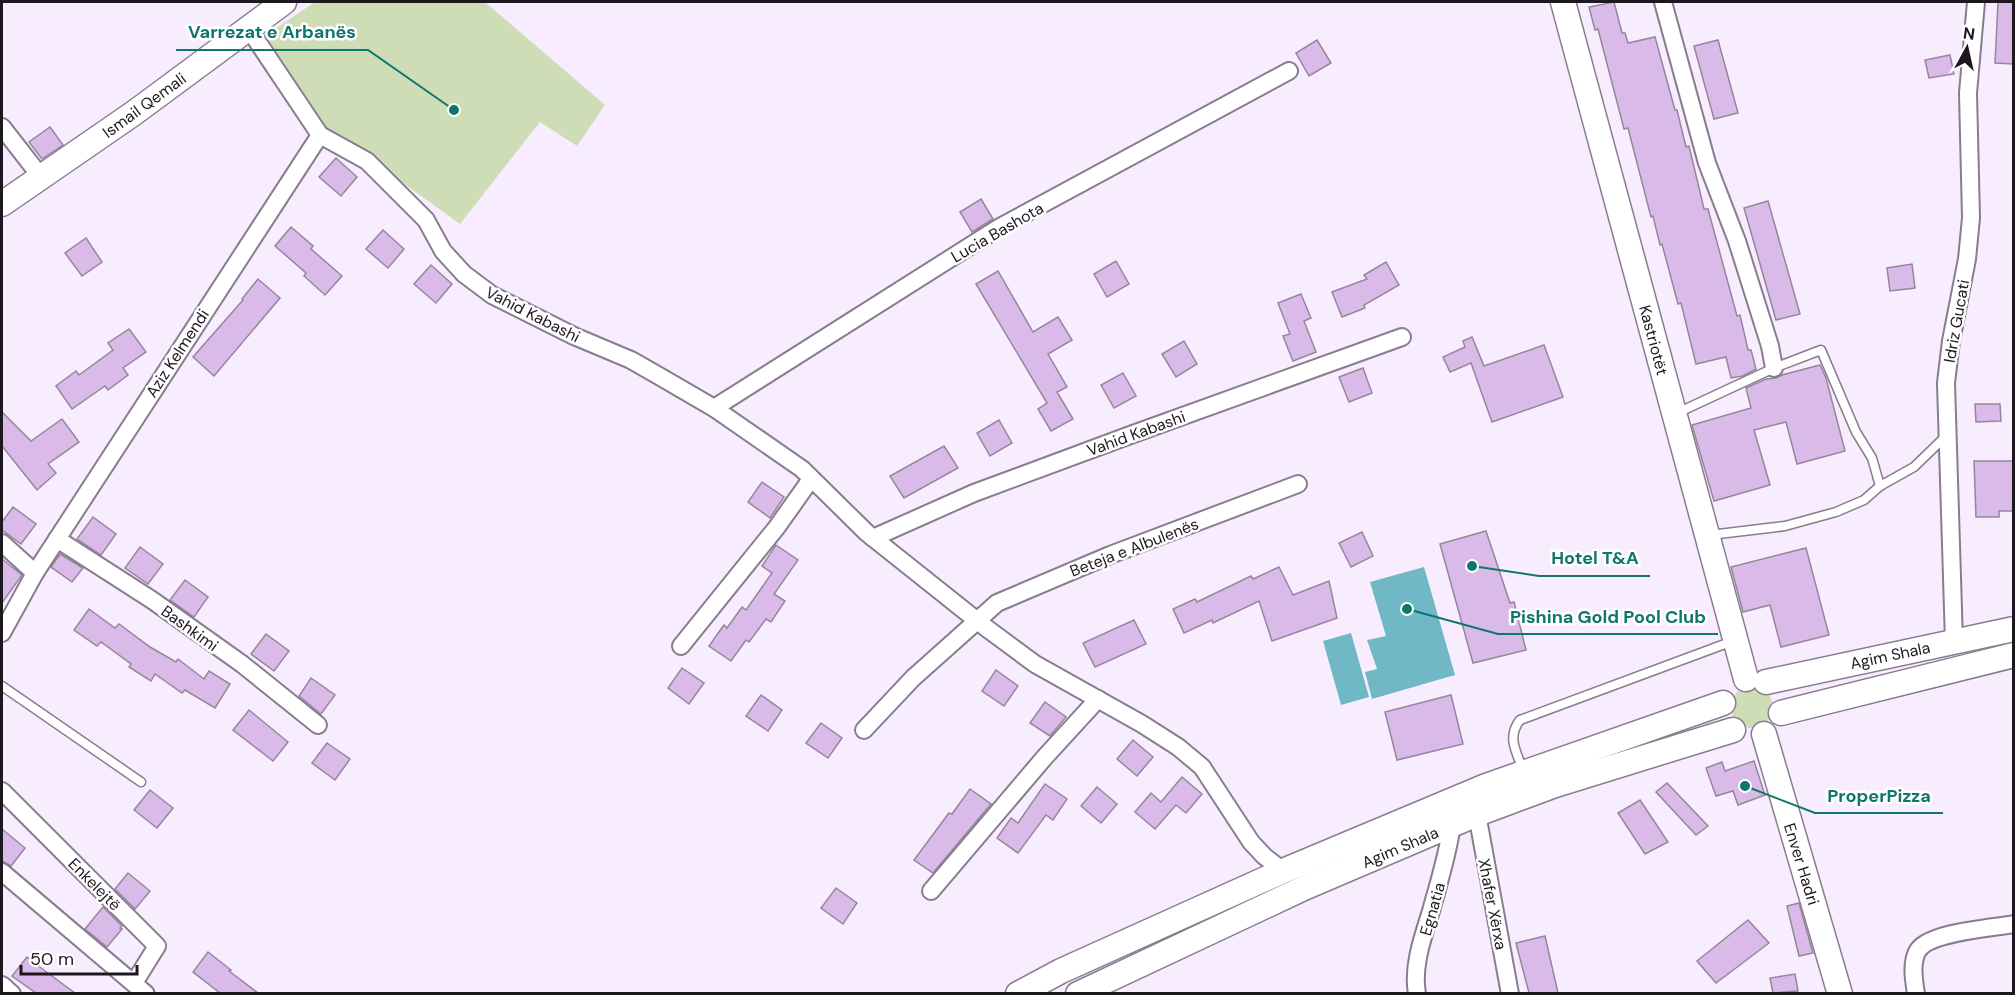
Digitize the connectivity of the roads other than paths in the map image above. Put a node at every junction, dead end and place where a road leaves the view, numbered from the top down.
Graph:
1 (284, 2) edge
2 (1563, 2) edge
3 (1662, 2) edge
4 (1976, 2) edge
5 (249, 29) junction
6 (1289, 71) dead end
7 (2, 127) edge
8 (320, 135) junction
9 (41, 177) junction
10 (2, 204) edge
11 (1402, 337) dead end
12 (1774, 368) junction
13 (714, 408) junction
14 (1674, 415) junction
15 (1947, 435) junction
16 (811, 478) junction
17 (1299, 484) dead end
18 (1880, 486) junction
19 (1706, 535) junction
20 (873, 538) junction
21 (57, 539) junction
22 (2, 543) edge
23 (35, 573) junction
24 (976, 621) junction
25 (2013, 629) edge
26 (2, 633) edge
27 (1735, 641) junction
28 (1954, 642) junction
29 (681, 646) dead end
30 (2013, 655) edge
31 (1756, 680) junction
32 (2, 686) edge
33 (1098, 699) junction
34 (1723, 703) junction
35 (1781, 713) junction
36 (318, 725) dead end
37 (864, 730) dead end
38 (1733, 730) junction
39 (1764, 734) junction
40 (1524, 772) junction
41 (141, 782) dead end
42 (2, 791) edge
43 (1476, 814) junction
44 (1452, 824) junction
45 (2, 872) edge
46 (1283, 872) junction
47 (931, 891) dead end
48 (2013, 924) edge
49 (2, 986) edge
50 (140, 988) edge
51 (12, 993) edge
52 (1018, 993) edge
53 (1078, 993) edge
54 (1417, 993) edge
55 (1510, 993) edge
56 (1840, 993) edge
57 (1916, 993) edge

1 - 5 main road, Ismail Qemali
2 - 14 main road, Kastriotët
3 - 12 street
4 - 15 street, Idriz Gucati
5 - 8 street, Vahid Kabashi
5 - 9 main road, Ismail Qemali
6 - 13 street, Lucia Bashota
7 - 9 street
8 - 13 street, Vahid Kabashi
8 - 21 street, Aziz Kelmendi
9 - 10 main road, Ismail Qemali
11 - 20 street, Vahid Kabashi
12 - 14 lane
12 - 18 lane
13 - 16 street, Vahid Kabashi
14 - 19 main road, Kastriotët
15 - 18 lane
15 - 28 street, Idriz Gucati
16 - 20 street, Vahid Kabashi
16 - 29 street
17 - 24 street, Beteja e Albulenës
18 - 19 lane
19 - 27 main road, Kastriotët
20 - 24 street, Vahid Kabashi
21 - 23 street, Aziz Kelmendi
21 - 36 street, Bashkimi
22 - 23 street
23 - 26 street, Aziz Kelmendi
24 - 33 street, Vahid Kabashi
24 - 37 street, Beteja e Albulenës
25 - 28 main road, Agim Shala
27 - 31 main road, Kastriotët
27 - 40 lane
28 - 31 main road, Agim Shala
30 - 35 main road, Agim Shala
31 - 34 main road
31 - 35 main road
32 - 41 lane
33 - 46 street, Vahid Kabashi
33 - 47 street
34 - 38 main road
34 - 40 main road
35 - 39 main road
38 - 39 main road, Agim Shala
38 - 43 main road, Agim Shala
39 - 56 main road, Enver Hadri
40 - 46 main road
42 - 50 street, Enkelejtë
43 - 44 main road, Agim Shala
43 - 55 street, Xhafer Xërxa
44 - 53 main road, Agim Shala
44 - 54 street, Egnatia
45 - 50 street, Enkelejtë
46 - 52 main road
48 - 57 street
49 - 51 street

